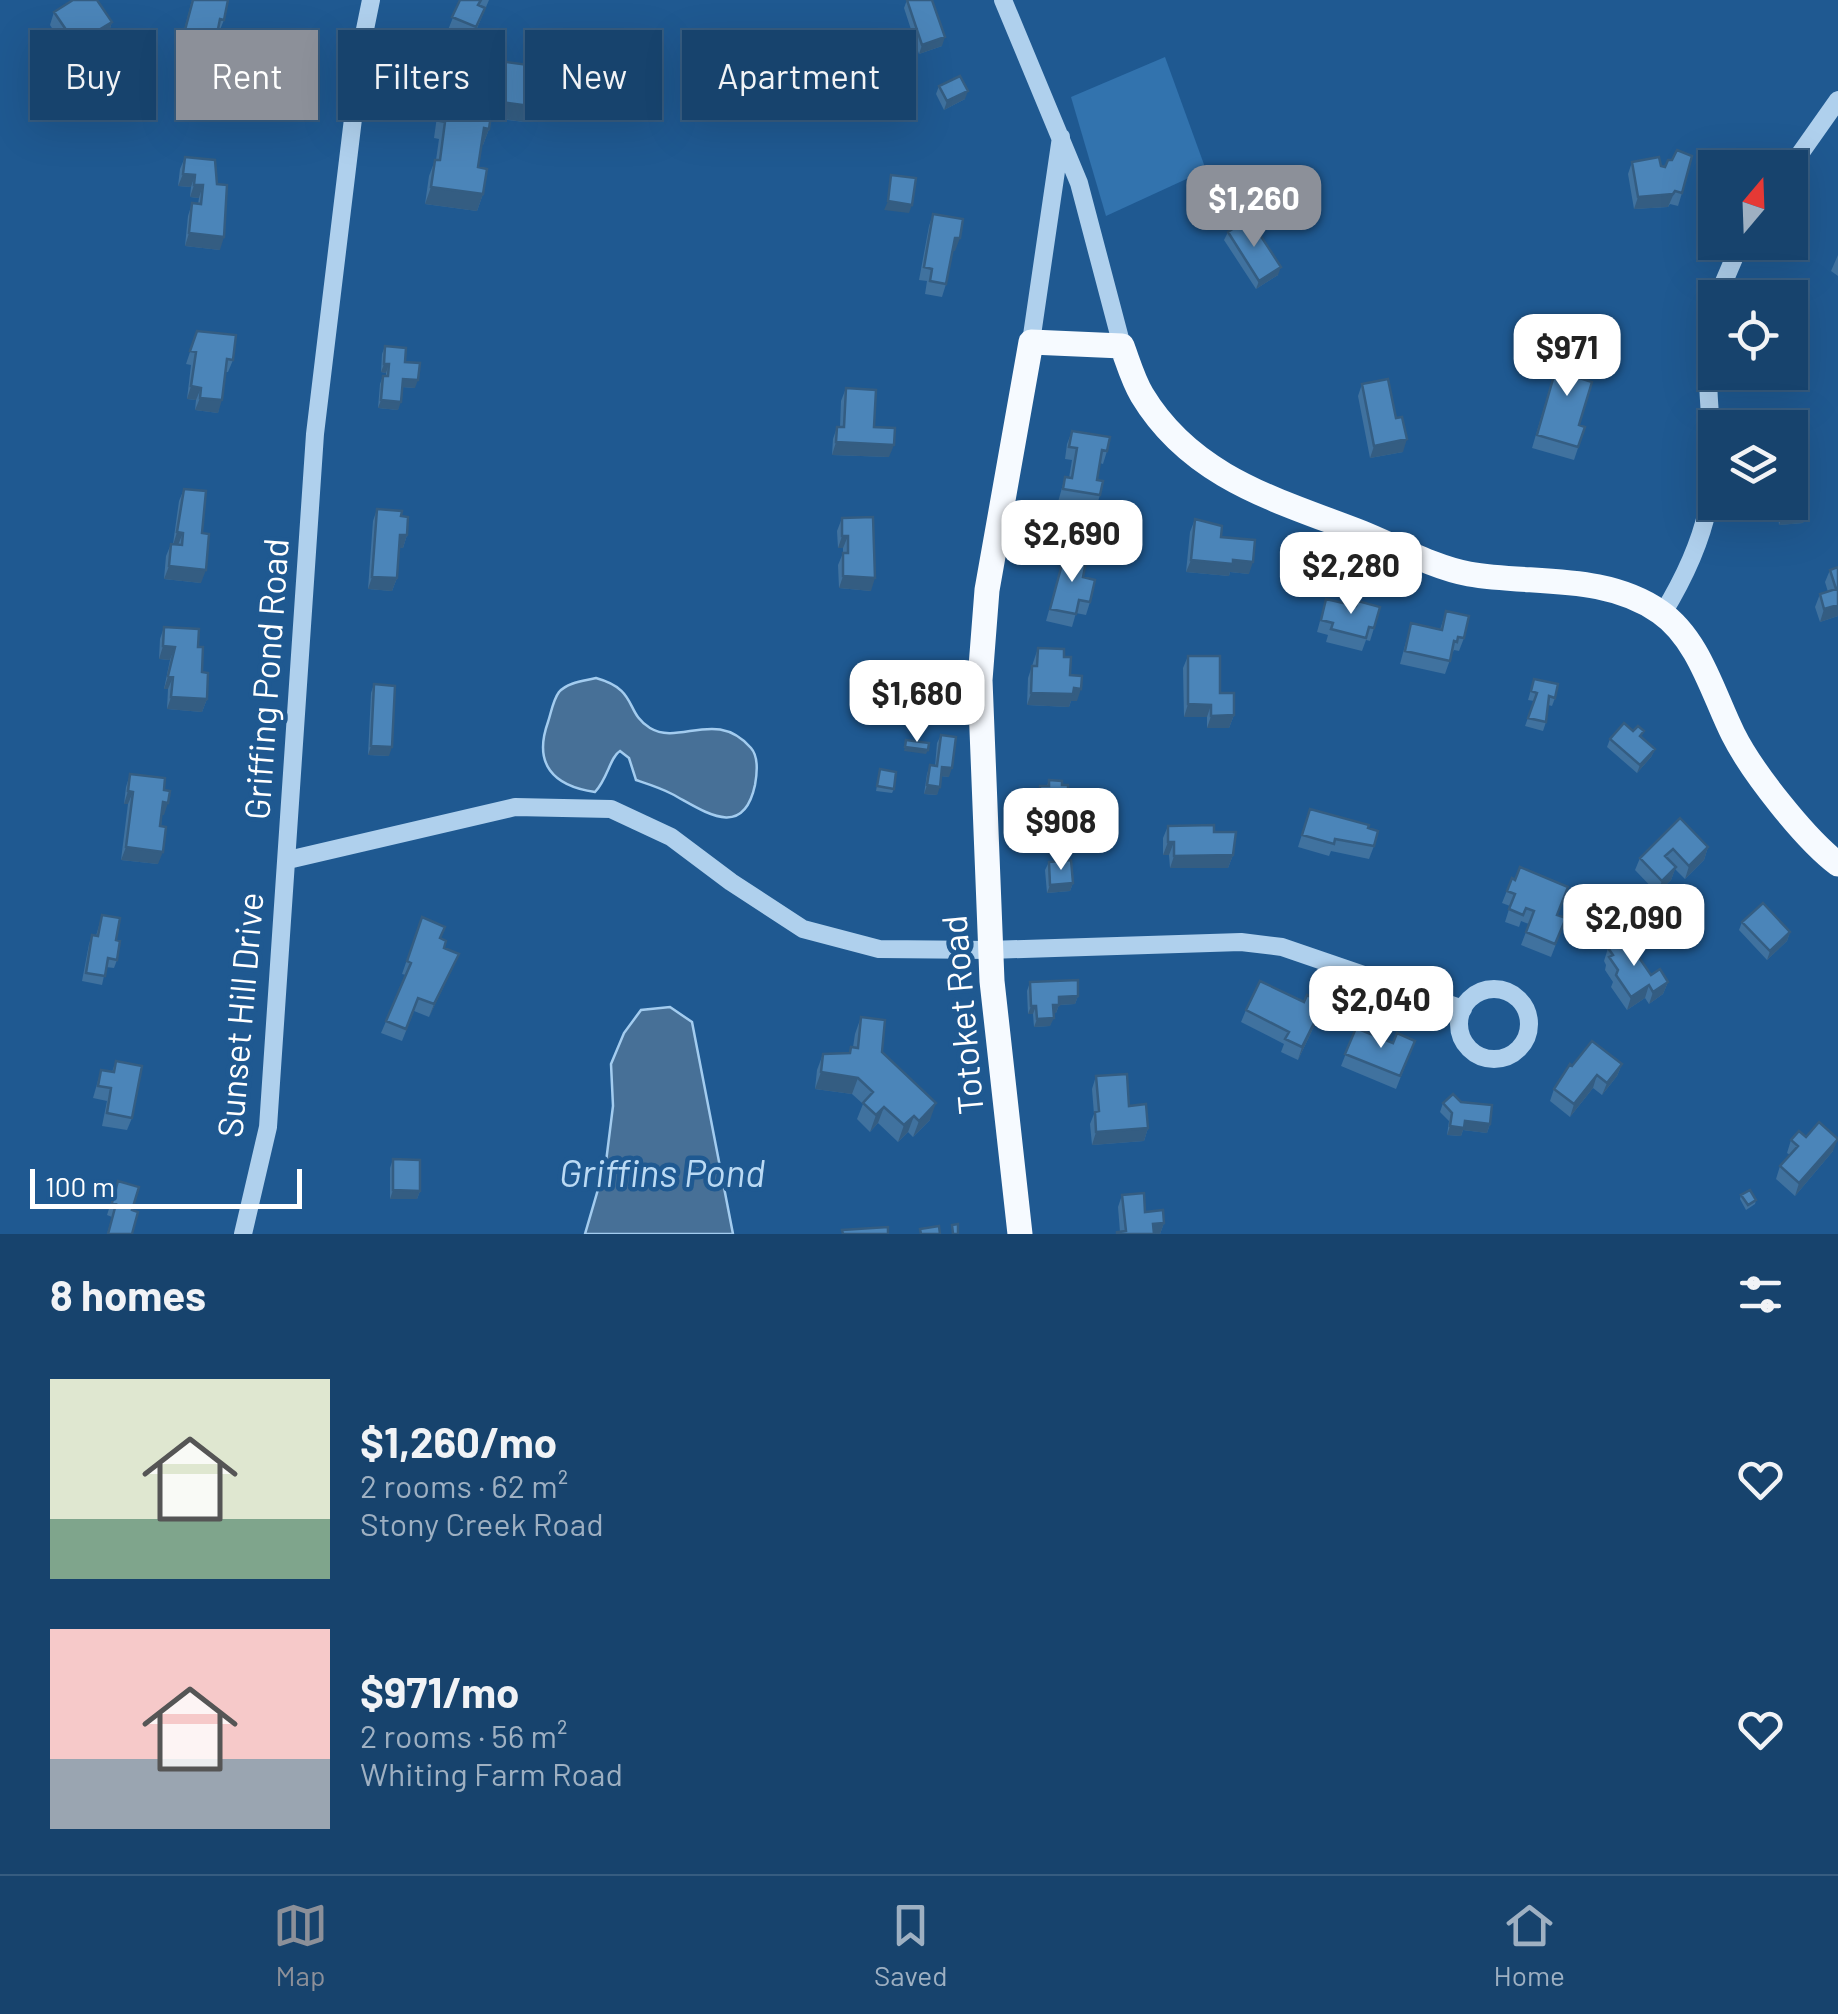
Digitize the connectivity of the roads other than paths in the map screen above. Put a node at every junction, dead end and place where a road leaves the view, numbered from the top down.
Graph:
1 (371, 0) edge
2 (1003, 0) edge
3 (1838, 100) edge
4 (1061, 137) junction
5 (1803, 150) edge
6 (1031, 342) junction
7 (1122, 346) junction
8 (1708, 390) edge
9 (1663, 614) junction
10 (288, 860) junction
11 (1838, 864) edge
12 (990, 950) junction
13 (1463, 1009) dead end
14 (243, 1234) edge
15 (1020, 1234) edge

1 - 10 street, Griffing Pond Road
2 - 4 street
3 - 5 street
4 - 6 street, Totoket Road
4 - 7 street
6 - 7 main road
6 - 12 main road, Totoket Road
7 - 9 main road
8 - 9 street
9 - 11 main road
10 - 12 street, Griffing Pond Road
10 - 14 street, Sunset Hill Drive
12 - 13 street, Griffing Pond Road
12 - 15 main road, Totoket Road

